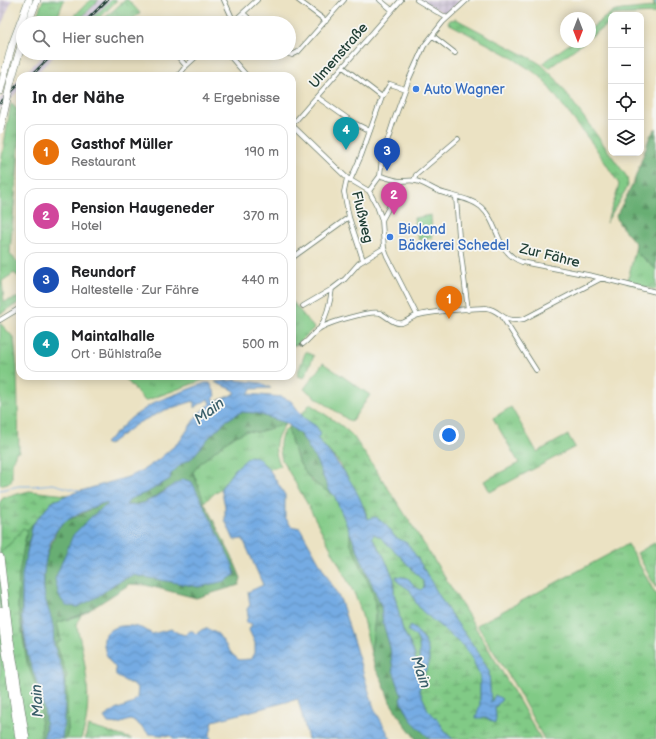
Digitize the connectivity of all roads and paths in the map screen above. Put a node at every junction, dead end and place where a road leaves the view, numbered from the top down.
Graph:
1 (29, 0) edge
2 (38, 0) edge
3 (224, 0) edge
4 (257, 0) edge
5 (298, 0) edge
6 (344, 0) edge
7 (380, 0) edge
8 (402, 0) edge
9 (417, 0) edge
10 (467, 0) edge
11 (392, 10) junction
12 (243, 13) junction
13 (23, 16) edge
14 (31, 16) edge
15 (231, 16) edge
16 (240, 16) edge
17 (246, 16) edge
18 (447, 18) junction
19 (326, 21) junction
20 (16, 34) edge
21 (433, 36) junction
22 (296, 53) edge
23 (455, 53) dead end
24 (17, 60) edge
25 (181, 60) edge
26 (192, 60) edge
27 (233, 60) edge
28 (186, 66) junction
29 (343, 67) junction
30 (181, 72) edge
31 (244, 72) edge
32 (405, 90) junction
33 (0, 91) edge
34 (317, 97) junction
35 (382, 97) junction
36 (296, 121) edge
37 (296, 129) edge
38 (0, 130) edge
39 (370, 131) junction
40 (458, 139) dead end
41 (380, 176) junction
42 (349, 179) junction
43 (414, 180) junction
44 (400, 181) junction
45 (369, 191) junction
46 (456, 197) junction
47 (350, 217) junction
48 (382, 220) junction
49 (384, 248) junction
50 (296, 255) edge
51 (363, 260) junction
52 (602, 278) junction
53 (332, 289) junction
54 (656, 292) edge
55 (303, 306) dead end
56 (16, 310) edge
57 (468, 310) junction
58 (417, 315) junction
59 (502, 317) junction
60 (0, 320) edge
61 (319, 329) junction
62 (303, 344) dead end
63 (536, 370) dead end
64 (0, 557) edge
65 (0, 610) edge
66 (20, 739) edge
67 (26, 739) edge

1 - 13 highway
2 - 14 highway
3 - 15 street
4 - 12 street
5 - 19 street
6 - 19 street
7 - 11 street
8 - 11 street, Ulmenstraße
9 - 18 street
10 - 18 street
11 - 29 street, Ulmenstraße
12 - 16 street
12 - 17 street
18 - 21 street
19 - 22 street
20 - 33 highway
21 - 23 street
21 - 32 street
24 - 38 highway, bridge
25 - 28 street
26 - 28 street
27 - 31 street
28 - 30 street
29 - 34 street, Ulmenstraße
29 - 35 street
32 - 35 street
32 - 41 street
34 - 36 street, Ulmenstraße
34 - 39 street
35 - 39 street, Flußweg
37 - 42 street
39 - 42 street, Flußweg
40 - 43 street
41 - 44 street, Zur Fähre
41 - 45 street
42 - 45 street
42 - 47 street, Flußweg
43 - 44 street, Zur Fähre
43 - 46 street, Zur Fähre
44 - 48 street
45 - 48 street
46 - 52 street, Zur Fähre
46 - 57 street
47 - 50 street
47 - 51 street, Flußweg
48 - 49 street
49 - 51 street
49 - 58 street
51 - 53 street
52 - 54 street, Zur Fähre
52 - 59 street
53 - 55 street
53 - 61 street
56 - 60 street
57 - 58 street
57 - 59 street
58 - 61 street
59 - 63 street
61 - 62 street
64 - 67 highway
65 - 66 highway

